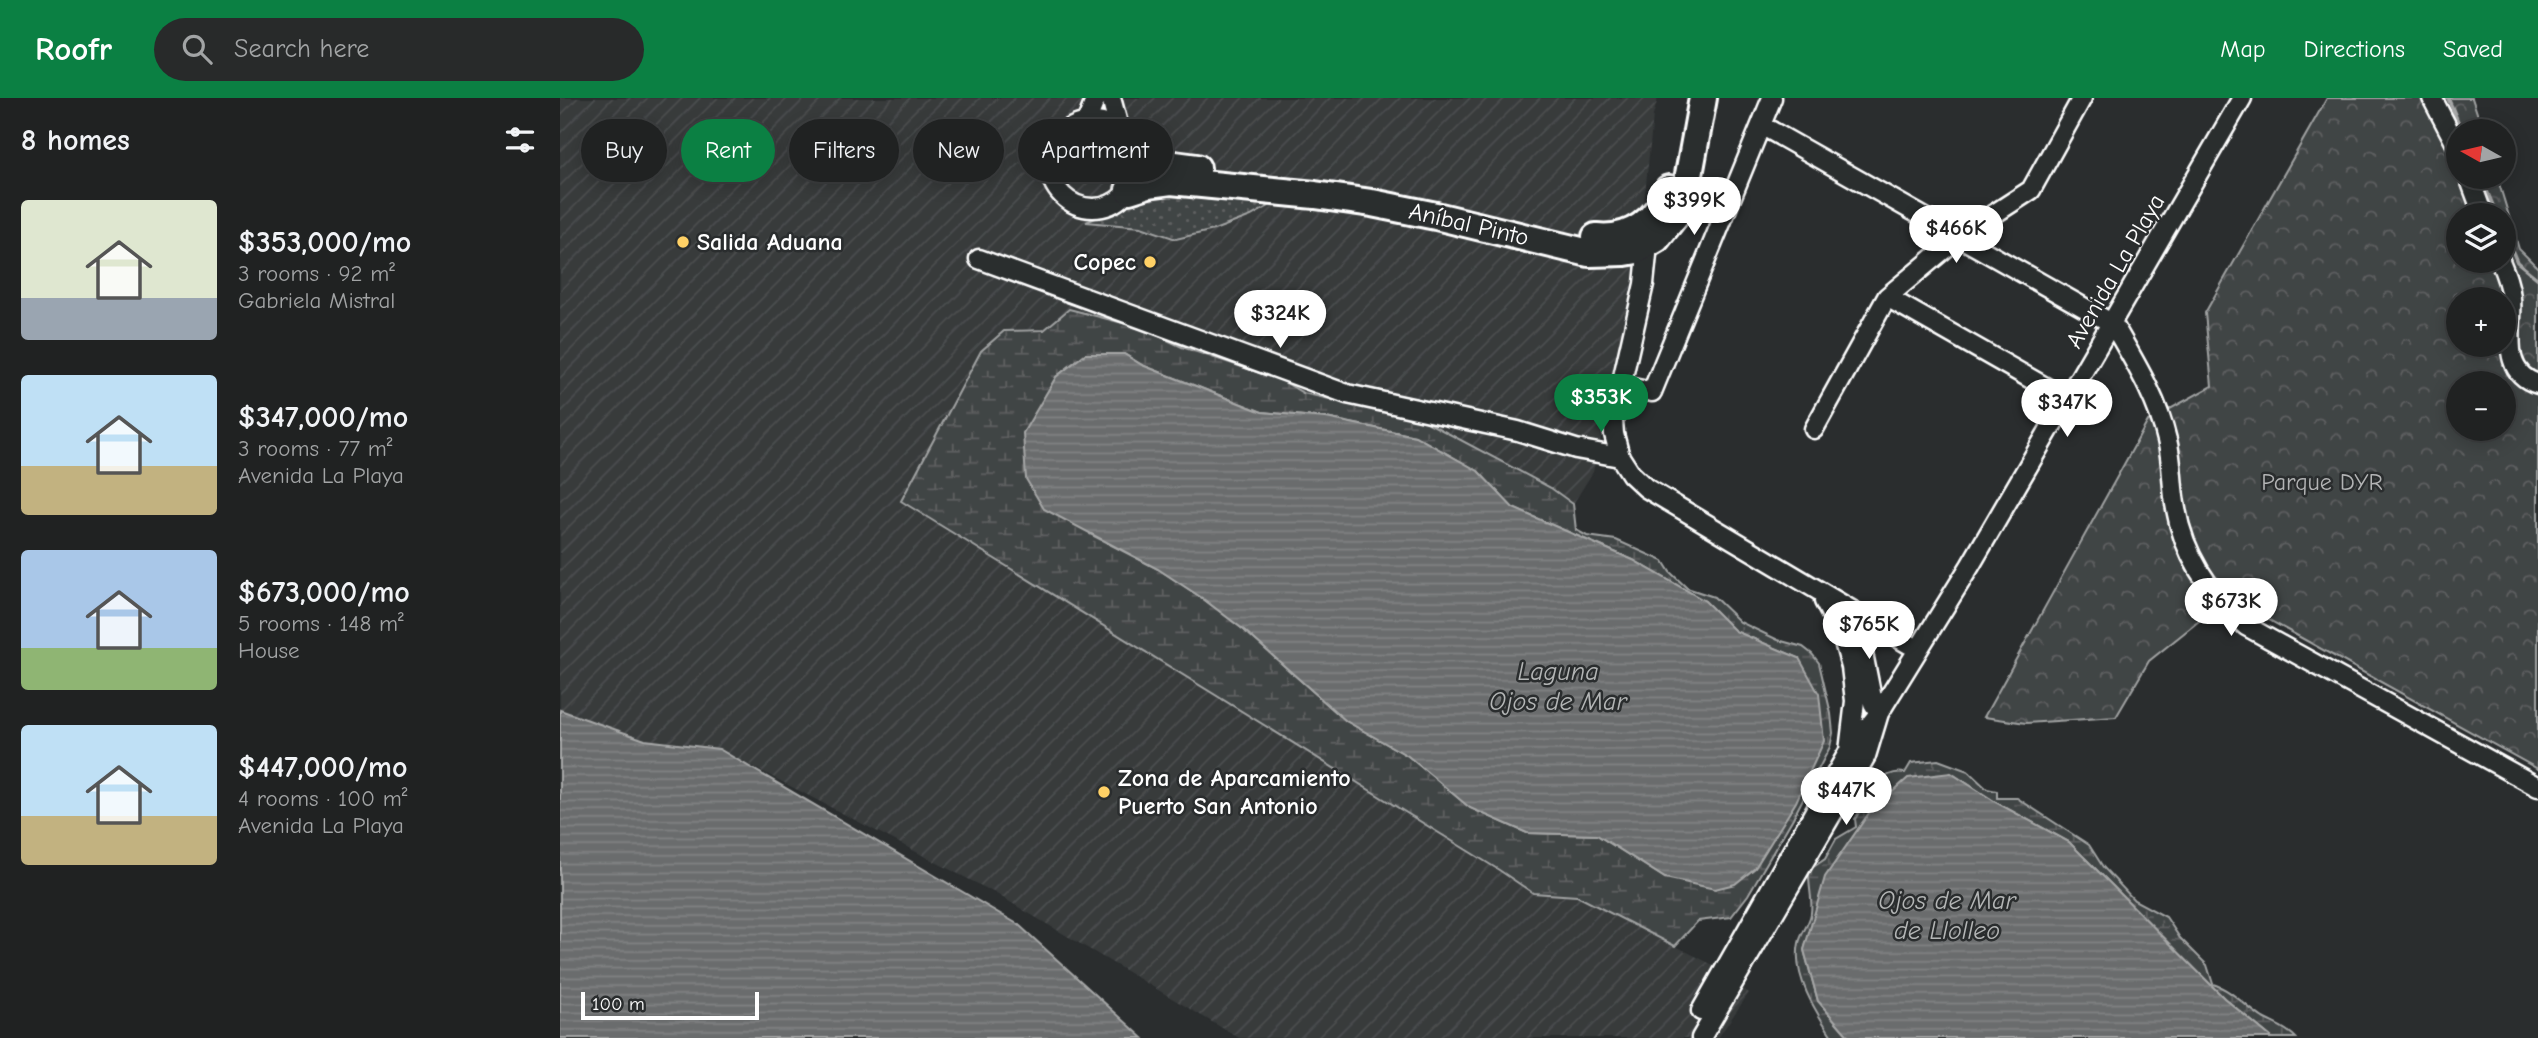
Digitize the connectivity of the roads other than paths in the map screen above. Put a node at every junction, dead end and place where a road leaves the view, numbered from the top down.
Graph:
1 (1096, 98) edge
2 (1111, 98) edge
3 (1685, 98) edge
4 (1703, 98) edge
5 (1772, 98) edge
6 (2082, 98) edge
7 (2242, 98) edge
8 (2432, 98) edge
9 (1088, 119) edge
10 (1117, 119) edge
11 (1761, 125) junction
12 (2446, 125) edge
13 (1173, 164) edge
14 (1054, 182) edge
15 (1132, 182) edge
16 (1129, 190) junction
17 (1647, 234) junction
18 (1960, 236) junction
19 (979, 259) dead end
20 (2504, 273) edge
21 (1887, 297) junction
22 (2113, 324) junction
23 (2538, 384) edge
24 (1623, 386) junction
25 (2068, 400) junction
26 (1814, 429) dead end
27 (1620, 457) junction
28 (1814, 587) junction
29 (1839, 602) junction
30 (1917, 649) junction
31 (1879, 713) junction
32 (1849, 751) junction
33 (2538, 787) edge
34 (1701, 1011) dead end
35 (1700, 1038) edge

1 - 9 street
2 - 10 street
3 - 17 highway
4 - 17 highway, Aníbal Pinto
5 - 11 street
6 - 18 street
7 - 22 street, Avenida La Playa
8 - 12 street
11 - 18 street
11 - 24 street
13 - 17 highway, Aníbal Pinto
14 - 16 street
15 - 16 street
16 - 17 highway, Aníbal Pinto
17 - 24 street
18 - 21 street
18 - 22 street
19 - 27 street
20 - 23 street
21 - 25 street
21 - 26 street
22 - 25 street, Avenida La Playa
22 - 33 street
24 - 27 street
25 - 30 street, Avenida La Playa
27 - 28 street
28 - 29 street
28 - 32 street
29 - 30 street
29 - 31 street
30 - 31 street, Avenida La Playa
31 - 32 street, Avenida La Playa
31 - 35 street
32 - 34 street

